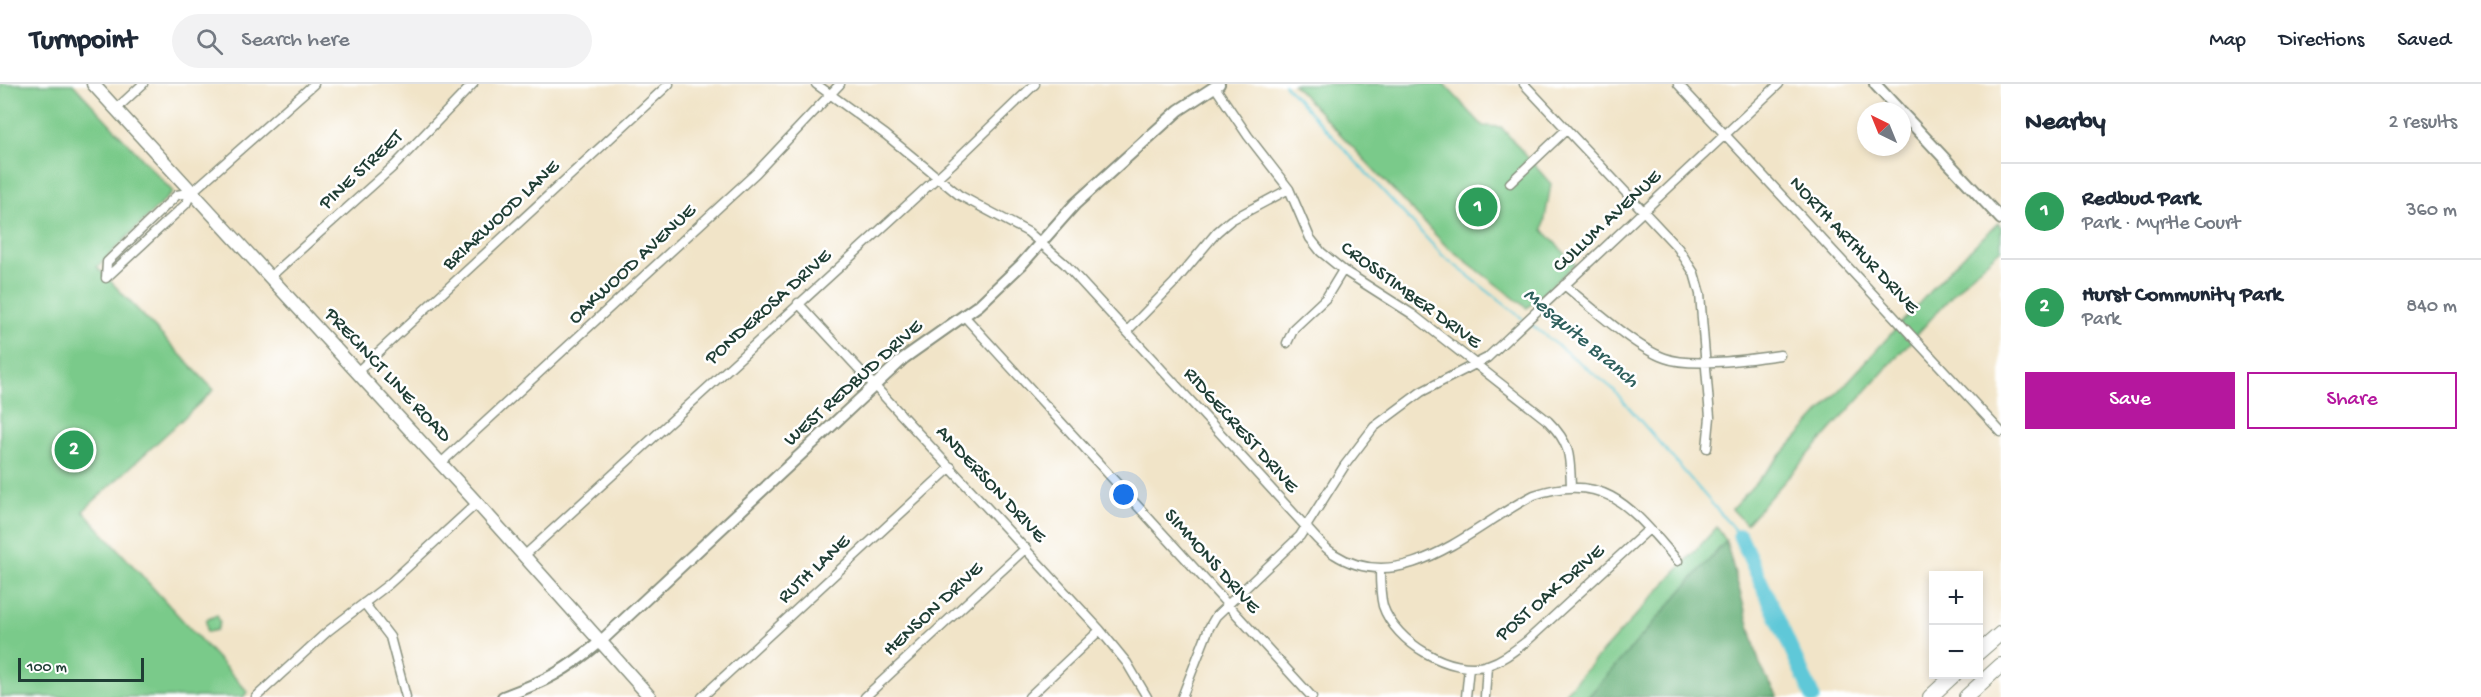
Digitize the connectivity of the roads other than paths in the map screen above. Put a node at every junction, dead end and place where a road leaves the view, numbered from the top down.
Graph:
1 (93, 84) edge
2 (143, 84) edge
3 (314, 84) edge
4 (473, 84) edge
5 (669, 84) edge
6 (816, 84) edge
7 (840, 84) edge
8 (1035, 84) edge
9 (1524, 84) edge
10 (1678, 84) edge
11 (1779, 84) edge
12 (1875, 84) edge
13 (1217, 85) edge
14 (831, 96) junction
15 (1892, 102) edge
16 (116, 109) junction
17 (1911, 123) edge
18 (1566, 130) junction
19 (1725, 134) junction
20 (936, 178) junction
21 (1510, 183) dead end
22 (1289, 189) junction
23 (192, 192) junction
24 (1644, 211) junction
25 (2000, 216) edge
26 (1041, 242) junction
27 (1343, 270) junction
28 (270, 277) junction
29 (1564, 285) junction
30 (798, 303) junction
31 (965, 316) junction
32 (1127, 332) junction
33 (1287, 343) dead end
34 (1780, 355) dead end
35 (1707, 362) junction
36 (1476, 365) junction
37 (357, 372) junction
38 (876, 385) junction
39 (2001, 432) edge
40 (1707, 448) dead end
41 (441, 463) junction
42 (951, 467) junction
43 (1571, 488) junction
44 (477, 503) junction
45 (1307, 528) junction
46 (1649, 529) junction
47 (1026, 548) junction
48 (524, 556) junction
49 (1678, 561) dead end
50 (1380, 570) junction
51 (364, 603) junction
52 (1228, 605) junction
53 (1100, 630) junction
54 (2001, 633) edge
55 (600, 642) junction
56 (1983, 649) edge
57 (1487, 665) junction
58 (2001, 665) edge
59 (1469, 667) junction
60 (1950, 679) edge
61 (256, 697) edge
62 (406, 697) edge
63 (503, 697) edge
64 (650, 697) edge
65 (702, 697) edge
66 (865, 697) edge
67 (1029, 697) edge
68 (1148, 697) edge
69 (1182, 697) edge
70 (1312, 697) edge
71 (1466, 697) edge
72 (1485, 697) edge
73 (1930, 697) edge
74 (1966, 697) edge

1 - 16 main road, PRECINCT LINE ROAD
2 - 16 street
3 - 23 street
4 - 28 street, PINE STREET
5 - 37 street, BRIARWOOD LANE
6 - 14 street, RIDGECREST DRIVE
7 - 14 street, OAKWOOD AVENUE
8 - 20 street, PONDEROSA DRIVE
9 - 18 street
10 - 19 street, NORTH ARTHUR DRIVE
11 - 19 street, CULLUM AVENUE
12 - 15 street
13 - 22 street, CROSSTIMBER DRIVE
13 - 26 street, WEST REDBUD DRIVE
14 - 20 street, RIDGECREST DRIVE
14 - 41 street, OAKWOOD AVENUE
16 - 23 main road, PRECINCT LINE ROAD
17 - 25 street
18 - 21 street
18 - 24 street
19 - 24 street, CULLUM AVENUE
19 - 39 street, NORTH ARTHUR DRIVE
20 - 26 street, RIDGECREST DRIVE
20 - 30 street, PONDEROSA DRIVE
22 - 27 street, CROSSTIMBER DRIVE
22 - 32 street
23 - 23 street
23 - 28 main road, PRECINCT LINE ROAD
24 - 29 street, CULLUM AVENUE
24 - 35 street
26 - 31 street, WEST REDBUD DRIVE
26 - 32 street, RIDGECREST DRIVE
27 - 33 street
27 - 36 street, CROSSTIMBER DRIVE
28 - 37 main road, PRECINCT LINE ROAD
29 - 35 street
29 - 36 street, CULLUM AVENUE
30 - 38 street, ANDERSON DRIVE
30 - 48 street, PONDEROSA DRIVE
31 - 38 street, WEST REDBUD DRIVE
31 - 52 street, SIMMONS DRIVE
32 - 45 street, RIDGECREST DRIVE
34 - 35 street
35 - 40 street
36 - 43 street, CROSSTIMBER DRIVE
36 - 45 street, CULLUM AVENUE
37 - 41 main road, PRECINCT LINE ROAD
38 - 42 street, ANDERSON DRIVE
38 - 55 street, WEST REDBUD DRIVE
41 - 44 main road, PRECINCT LINE ROAD
42 - 47 street, ANDERSON DRIVE
42 - 65 street, RUTH LANE
43 - 46 street, RIDGECREST DRIVE
43 - 50 street, RIDGECREST DRIVE
44 - 48 main road, PRECINCT LINE ROAD
44 - 51 street
45 - 50 street, RIDGECREST DRIVE
45 - 52 street, CULLUM AVENUE
46 - 49 street, RIDGECREST DRIVE
46 - 57 street, POST OAK DRIVE
47 - 53 street, ANDERSON DRIVE
47 - 66 street, HENSON DRIVE
48 - 55 main road, PRECINCT LINE ROAD
50 - 59 street, POST OAK DRIVE
51 - 61 street
51 - 62 street
52 - 69 street, CULLUM AVENUE
52 - 70 street, SIMMONS DRIVE
53 - 67 street
53 - 68 street, ANDERSON DRIVE
54 - 56 main road
55 - 63 street, WEST REDBUD DRIVE
55 - 64 main road, PRECINCT LINE ROAD
57 - 59 street, POST OAK DRIVE
57 - 72 street
58 - 74 main road
59 - 71 street
60 - 73 main road

